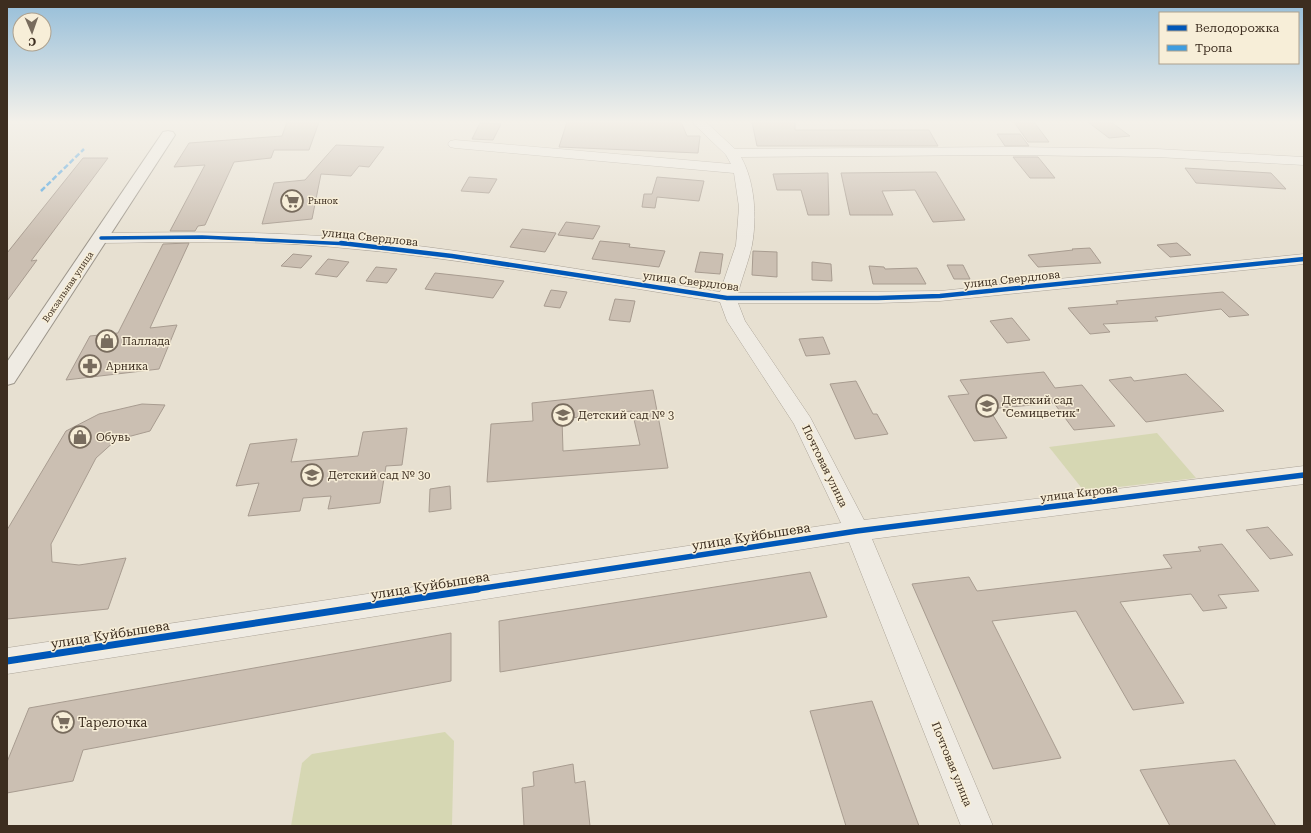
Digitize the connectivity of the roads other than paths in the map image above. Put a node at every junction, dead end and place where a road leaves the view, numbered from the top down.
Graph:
1 (151, 161) edge
2 (648, 161) edge
3 (736, 161) edge
4 (741, 169) junction
5 (101, 238) junction
6 (1304, 260) edge
7 (727, 298) junction
8 (7, 378) edge
9 (1304, 475) edge
10 (857, 531) junction
11 (7, 661) edge
12 (977, 826) edge

1 - 5 street, Вокзальная улица
2 - 4 street
3 - 4 street
4 - 7 street
5 - 7 street, улица Свердлова
5 - 8 street, Вокзальная улица
6 - 7 street, улица Свердлова
7 - 10 street, Почтовая улица
9 - 10 street, улица Кирова
10 - 11 street, улица Куйбышева
10 - 12 street, Почтовая улица

